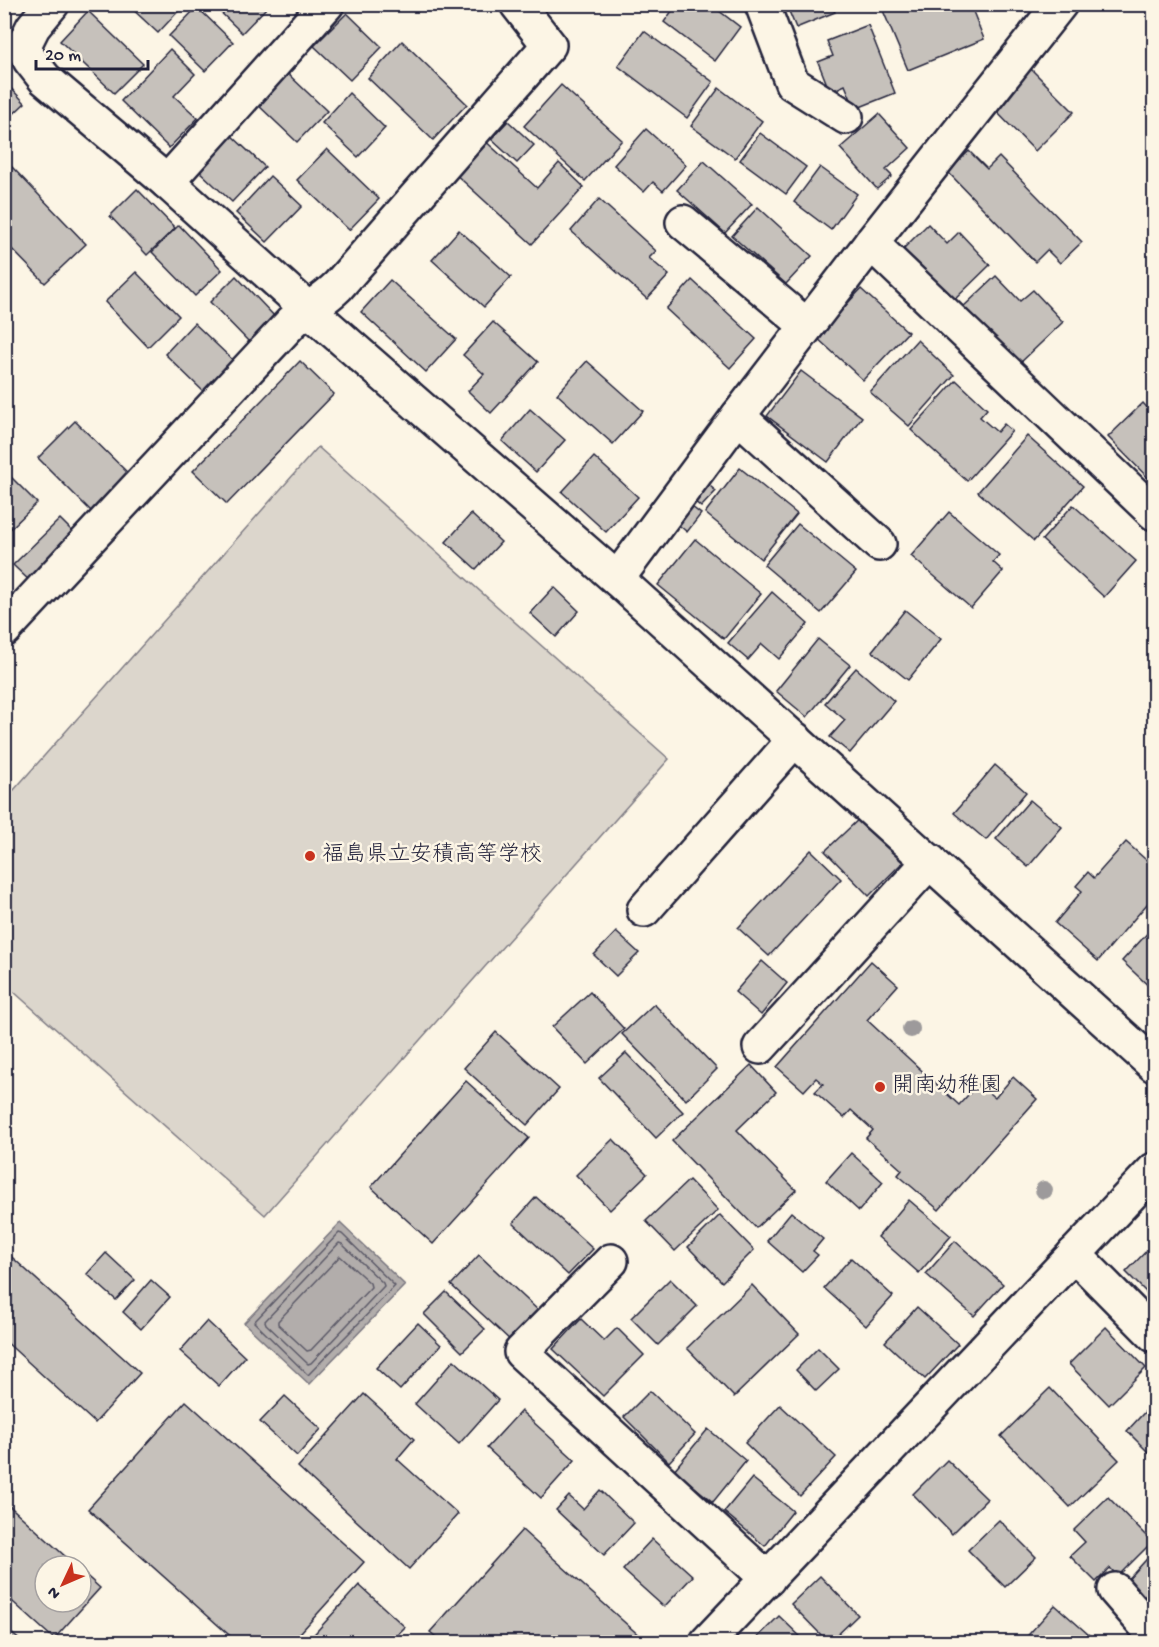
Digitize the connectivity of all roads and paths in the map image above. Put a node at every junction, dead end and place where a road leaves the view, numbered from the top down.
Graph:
1 (51, 4) edge
2 (327, 4) edge
3 (517, 4) edge
4 (762, 4) edge
5 (1060, 4) edge
6 (14, 44) edge
7 (846, 117) dead end
8 (167, 182) junction
9 (683, 222) dead end
10 (871, 243) junction
11 (308, 309) junction
12 (807, 326) junction
13 (738, 416) junction
14 (1155, 513) edge
15 (879, 544) dead end
16 (617, 579) junction
17 (4, 630) edge
18 (795, 740) junction
19 (930, 861) junction
20 (644, 910) dead end
21 (760, 1047) dead end
22 (1155, 1065) edge
23 (1155, 1170) edge
24 (1074, 1254) junction
25 (611, 1261) dead end
26 (1155, 1335) edge
27 (768, 1579) junction
28 (1116, 1590) dead end
29 (1155, 1635) edge
30 (707, 1642) edge

1 - 6 street
2 - 8 street
3 - 11 street
4 - 7 street
5 - 10 street
6 - 8 street
8 - 11 street
9 - 12 street
10 - 12 street
10 - 14 street
11 - 16 street
11 - 17 street
12 - 13 street
13 - 15 street
13 - 16 street
16 - 18 street
18 - 19 street
18 - 20 street
19 - 21 street
19 - 22 street
23 - 24 street
24 - 26 street
24 - 27 street
25 - 27 street
27 - 30 street
28 - 29 street

